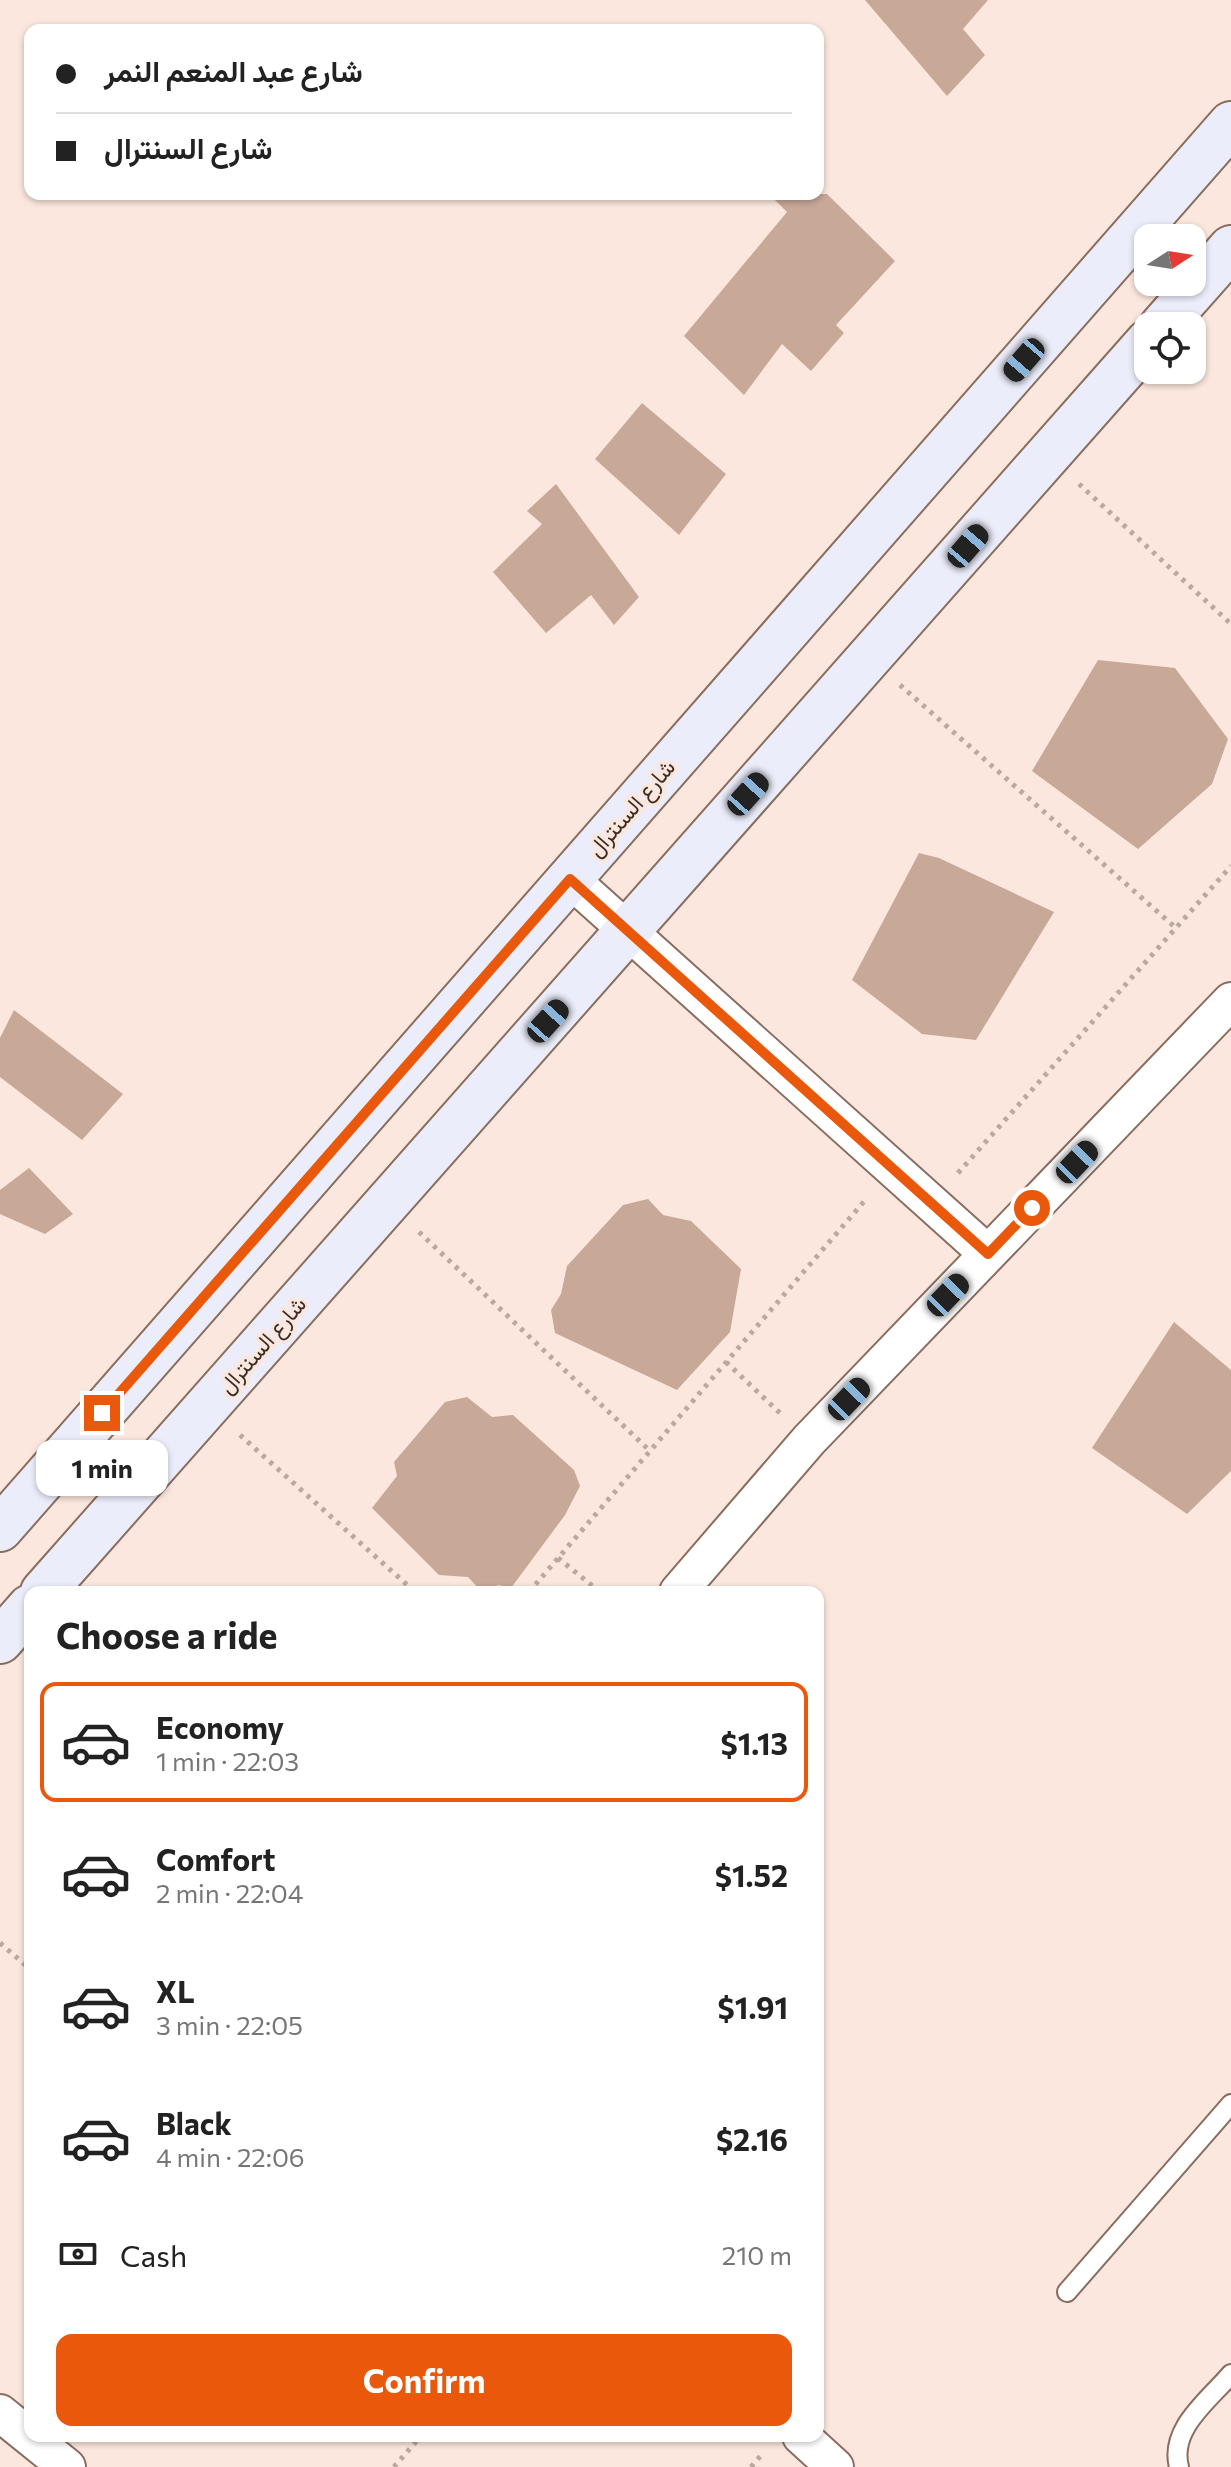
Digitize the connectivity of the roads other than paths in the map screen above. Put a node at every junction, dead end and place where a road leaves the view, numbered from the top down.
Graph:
1 (1231, 124) edge
2 (1231, 248) edge
3 (1174, 312) edge
4 (1134, 358) edge
5 (570, 879) junction
6 (628, 931) junction
7 (1231, 1001) edge
8 (988, 1254) junction
9 (0, 1529) edge
10 (48, 1586) edge
11 (683, 1586) edge
12 (24, 1614) edge
13 (0, 1641) edge
14 (1231, 2104) edge
15 (1067, 2292) dead end
16 (1231, 2374) edge
17 (0, 2413) edge
18 (24, 2432) edge
19 (36, 2442) edge
20 (808, 2442) edge
21 (67, 2467) edge
22 (835, 2467) edge
23 (1179, 2467) edge

1 - 5 street, شارع السنترال
2 - 3 street
4 - 6 street, شارع السنترال
5 - 6 street
5 - 9 street, شارع السنترال
6 - 8 street
6 - 10 street, شارع السنترال
7 - 8 street
8 - 11 street
12 - 13 street
14 - 15 lane
16 - 23 lane
17 - 18 street
19 - 21 street
20 - 22 street

